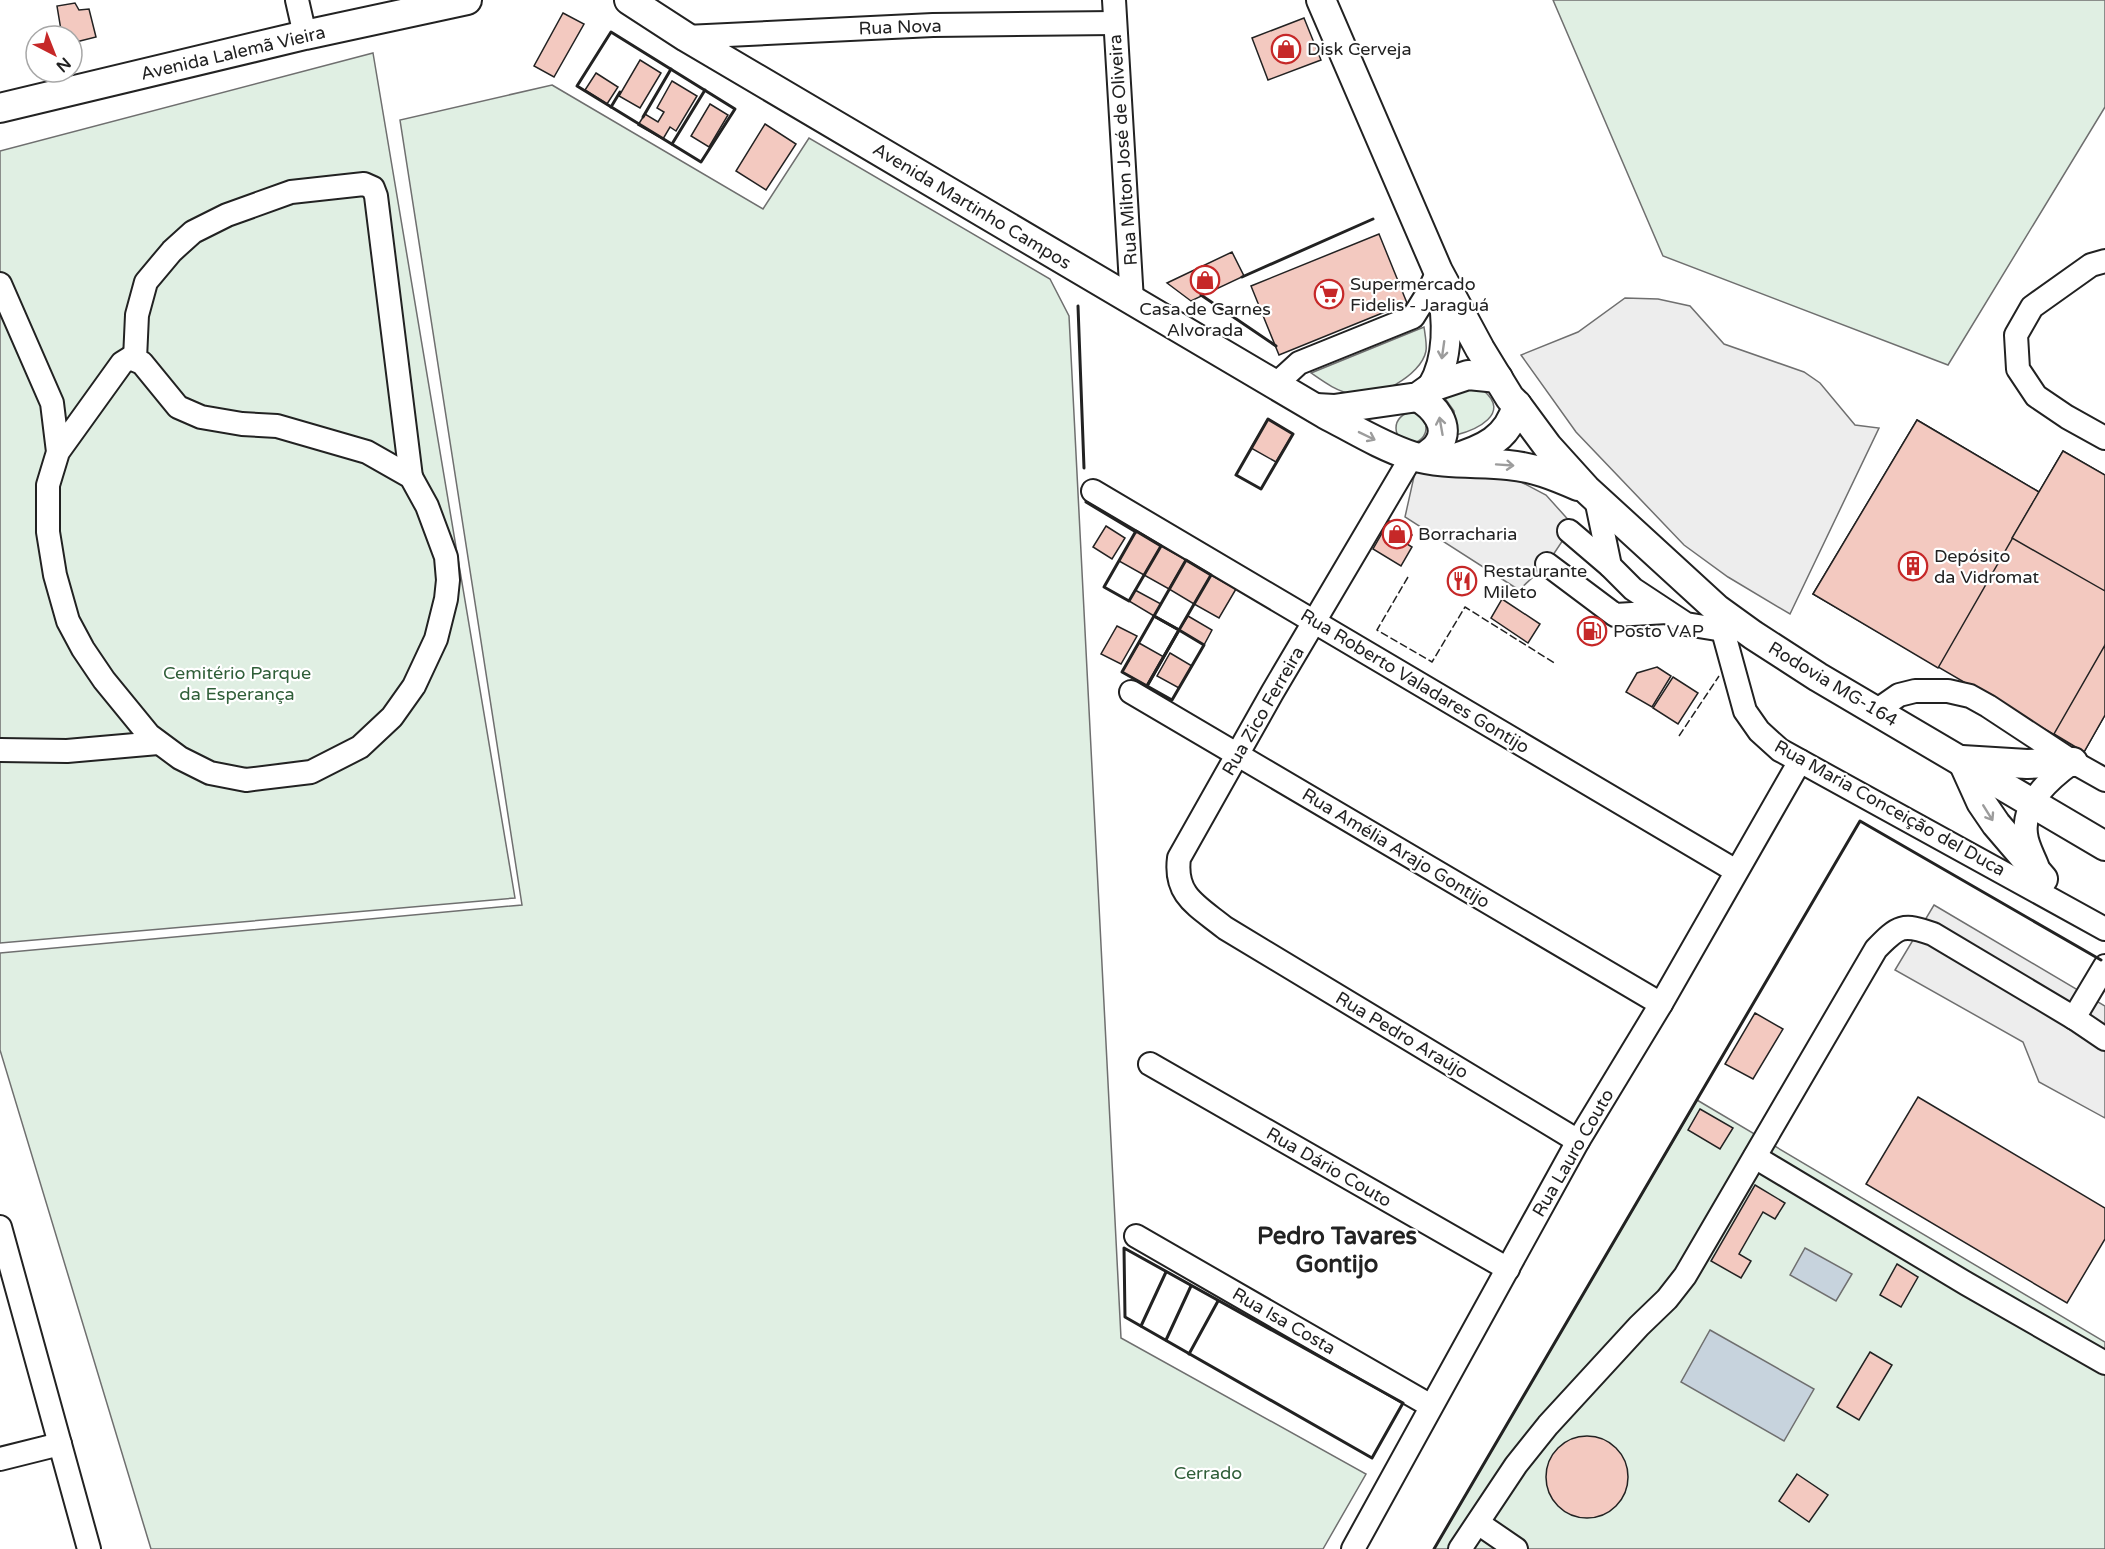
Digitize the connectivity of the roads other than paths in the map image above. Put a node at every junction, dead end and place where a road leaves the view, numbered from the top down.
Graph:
1 (297, 0) edge
2 (467, 0) edge
3 (629, 0) edge
4 (1114, 0) edge
5 (1321, 0) edge
6 (1115, 23) junction
7 (304, 35) junction
8 (686, 37) junction
9 (0, 108) edge
10 (2105, 261) edge
11 (1438, 272) junction
12 (0, 284) edge
13 (1132, 300) junction
14 (135, 359) junction
15 (1498, 378) junction
16 (1275, 385) junction
17 (1425, 392) junction
18 (1517, 405) junction
19 (1316, 408) junction
20 (2105, 438) edge
21 (58, 452) junction
22 (1427, 458) junction
23 (411, 477) junction
24 (1093, 491) dead end
25 (1591, 494) junction
26 (1569, 531) dead end
27 (1547, 564) dead end
28 (1610, 566) junction
29 (1667, 612) junction
30 (1720, 620) junction
31 (1315, 622) junction
32 (1131, 692) dead end
33 (1876, 711) junction
34 (158, 743) junction
35 (0, 750) edge
36 (1238, 754) junction
37 (1962, 760) junction
38 (1800, 761) junction
39 (2073, 762) junction
40 (2105, 780) edge
41 (2032, 802) junction
42 (2105, 846) edge
43 (1736, 871) junction
44 (2043, 879) junction
45 (1225, 928) joint
46 (2105, 928) edge
47 (2105, 966) edge
48 (1661, 1004) junction
49 (2074, 1018) junction
50 (2105, 1039) edge
51 (1150, 1064) dead end
52 (1578, 1141) junction
53 (1755, 1157) junction
54 (0, 1227) edge
55 (1136, 1236) dead end
56 (1508, 1269) junction
57 (2105, 1363) edge
58 (1431, 1406) junction
59 (60, 1444) junction
60 (0, 1459) edge
61 (1478, 1523) junction
62 (89, 1549) edge
63 (1353, 1549) edge
64 (1460, 1549) edge
65 (1516, 1549) edge

1 - 7 street
2 - 7 main road, Avenida Lalemã Vieira
3 - 8 main road, Avenida Martinho Campos
4 - 6 street, Rua Milton José de Oliveira
5 - 11 main road
6 - 8 street, Rua Nova
6 - 13 street, Rua Milton José de Oliveira
7 - 9 main road, Avenida Lalemã Vieira
8 - 13 main road, Avenida Martinho Campos
10 - 20 street
11 - 15 main road
11 - 16 street
11 -> 17 main road
12 - 21 street
13 - 16 main road, Avenida Martinho Campos
14 - 21 street
14 - 23 street
14 - 23 street
15 - 17 main road
15 - 18 main road
16 - 19 main road, Avenida Martinho Campos
17 - 19 main road
22 -> 17 main road
18 - 22 main road
18 - 25 main road
19 -> 22 main road, Avenida Martinho Campos
21 - 34 street
22 -> 25 main road, Avenida Martinho Campos
22 - 31 street, Rua Zico Ferreira
23 - 34 street
24 - 31 street, Rua Roberto Valadares Gontijo
25 - 28 street
25 - 30 main road, Rodovia MG-164
26 - 28 street
27 - 29 street
28 - 29 street
29 - 30 street
30 - 33 main road, Rodovia MG-164
30 - 38 street, Rua Maria Conceição del Duca
31 - 36 street, Rua Zico Ferreira
31 - 43 street, Rua Roberto Valadares Gontijo
32 - 36 street, Rua Amélia Arajo Gontijo
33 - 37 main road, Rodovia MG-164
33 - 39 street
34 - 35 street
36 - 45 street, Rua Zico Ferreira
36 - 48 street, Rua Amélia Arajo Gontijo
37 - 39 main road
37 - 41 main road, Rodovia MG-164
37 -> 44 main road
38 - 43 street, Rua Lauro Couto
38 - 46 street, Rua Maria Conceição del Duca
39 - 40 street
39 - 41 street
41 - 42 main road, Rodovia MG-164
41 - 44 street
43 - 48 street, Rua Lauro Couto
44 - 46 street
45 - 52 street, Rua Pedro Araújo
47 - 49 street
48 - 52 street, Rua Lauro Couto
49 - 50 street
49 - 53 street
51 - 56 street, Rua Dário Couto
52 - 56 street, Rua Lauro Couto
53 - 57 street
53 - 61 street
54 - 59 street
55 - 58 street, Rua Isa Costa
56 - 58 street, Rua Lauro Couto
58 - 63 street, Rua Lauro Couto
59 - 60 street
59 - 62 street
61 - 64 street
61 - 65 street

